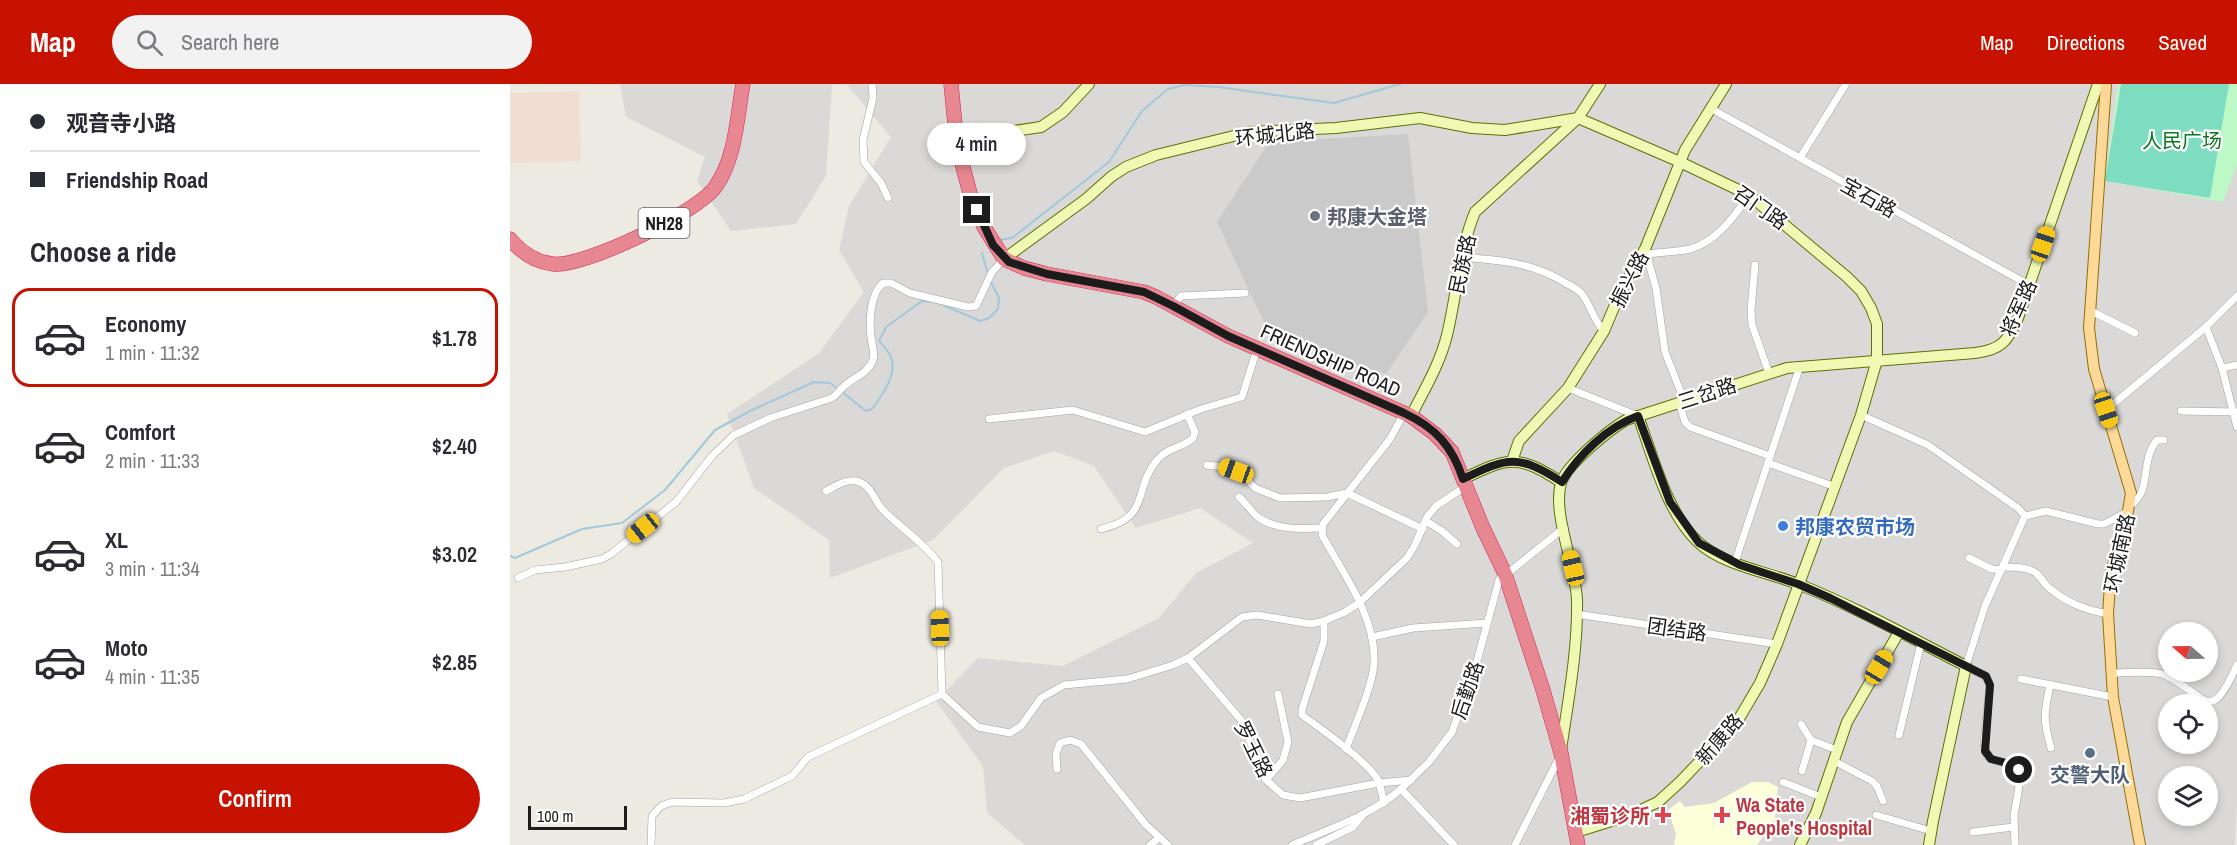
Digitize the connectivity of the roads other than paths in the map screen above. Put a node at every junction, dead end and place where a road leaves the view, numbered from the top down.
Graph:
1 (743, 84) edge
2 (872, 84) edge
3 (951, 84) edge
4 (1089, 84) edge
5 (1600, 84) edge
6 (1726, 84) edge
7 (1846, 84) edge
8 (2098, 84) edge
9 (2106, 84) edge
10 (1710, 108) junction
11 (1578, 118) junction
12 (2085, 121) junction
13 (2103, 123) junction
14 (957, 145) junction
15 (1800, 158) junction
16 (1680, 162) junction
17 (1749, 195) junction
18 (888, 198) dead end
19 (510, 239) edge
20 (1646, 252) junction
21 (1461, 257) junction
22 (1004, 259) junction
23 (1755, 265) dead end
24 (2029, 285) junction
25 (1245, 293) dead end
26 (2237, 296) edge
27 (1173, 306) junction
28 (2091, 311) junction
29 (2205, 327) junction
30 (1604, 331) junction
31 (2135, 333) dead end
32 (1257, 349) junction
33 (1877, 360) junction
34 (2237, 365) edge
35 (1800, 366) junction
36 (2223, 368) junction
37 (1769, 373) junction
38 (1568, 388) junction
39 (1682, 401) junction
40 (2106, 410) junction
41 (2181, 411) dead end
42 (2236, 412) edge
43 (1187, 414) junction
44 (1407, 415) junction
45 (1861, 415) junction
46 (1638, 416) junction
47 (989, 419) dead end
48 (2237, 428) edge
49 (2164, 440) dead end
50 (1769, 460) junction
51 (1512, 461) junction
52 (1206, 465) dead end
53 (1562, 482) junction
54 (1464, 483) junction
55 (1833, 486) junction
56 (826, 491) dead end
57 (1347, 493) junction
58 (1239, 496) dead end
59 (2129, 509) junction
60 (2025, 516) junction
61 (1426, 521) junction
62 (1321, 528) junction
63 (1564, 528) junction
64 (1101, 529) dead end
65 (1423, 529) junction
66 (1457, 544) dead end
67 (1969, 558) dead end
68 (1735, 562) junction
69 (2002, 568) junction
70 (1505, 574) junction
71 (518, 578) dead end
72 (1798, 584) junction
73 (1359, 603) junction
74 (1576, 614) junction
75 (2108, 614) junction
76 (1324, 621) junction
77 (1487, 623) junction
78 (1899, 632) junction
79 (1372, 637) junction
80 (1921, 643) junction
81 (1777, 644) junction
82 (1188, 658) junction
83 (2237, 665) edge
84 (1966, 666) junction
85 (2111, 673) junction
86 (2021, 679) dead end
87 (2050, 685) junction
88 (942, 694) junction
89 (1278, 694) dead end
90 (2113, 697) junction
91 (1801, 724) dead end
92 (1899, 735) dead end
93 (1811, 740) junction
94 (2051, 748) dead end
95 (1346, 749) junction
96 (1561, 753) junction
97 (1835, 755) junction
98 (1057, 770) dead end
99 (1802, 771) dead end
100 (1266, 780) junction
101 (1411, 780) junction
102 (1782, 782) dead end
103 (1379, 783) junction
104 (1401, 789) junction
105 (1821, 797) junction
106 (1883, 801) dead end
107 (1384, 803) junction
108 (1363, 814) junction
109 (1876, 815) dead end
110 (2013, 827) junction
111 (1931, 831) junction
112 (1973, 832) dead end
113 (1159, 838) junction
114 (1577, 839) edge
115 (651, 845) edge
116 (1150, 845) edge
117 (1168, 845) edge
118 (1292, 845) edge
119 (1317, 845) edge
120 (1454, 845) edge
121 (1515, 845) edge
122 (1800, 845) edge
123 (1929, 845) edge
124 (2015, 845) edge
125 (2140, 845) edge

1 - 19 highway, NH28
2 - 18 street
3 - 14 highway
4 - 14 main road
5 - 11 main road, 民族路
6 - 10 main road, 振兴路
7 - 15 street
8 - 12 main road, 将军路
9 - 13 main road, 环城南路
10 - 15 street, 宝石路
10 - 16 main road, 振兴路
11 - 16 main road, 召门路
11 - 21 main road, 民族路
11 - 22 main road, 环城北路
12 - 13 main road
12 - 24 main road, 将军路
13 - 28 main road, 环城南路
14 - 22 highway
15 - 24 street, 宝石路
16 - 17 main road, 召门路
16 - 20 main road, 振兴路
17 - 20 street
17 - 33 main road, 召门路
20 - 30 main road, 振兴路
20 - 39 street
21 - 30 street
21 - 44 main road, 民族路
22 - 27 highway, FRIENDSHIP ROAD
22 - 71 street
23 - 37 street
24 - 33 main road, 将军路
25 - 27 street
26 - 29 street
27 - 32 highway, FRIENDSHIP ROAD
28 - 31 street
28 - 40 main road, 环城南路
29 - 36 street
29 - 40 street
30 - 38 main road, 振兴路
32 - 43 street
32 - 44 highway, FRIENDSHIP ROAD
33 - 35 main road, 三岔路
33 - 45 main road, 新康路
34 - 36 street
35 - 37 main road, 三岔路
35 - 50 street
36 - 42 street
37 - 39 main road, 三岔路
38 - 46 street
38 - 51 main road, 振兴路
39 - 46 main road, 三岔路
39 - 50 street
40 - 59 main road, 环城南路
41 - 42 street
42 - 48 street
43 - 47 street
43 - 64 street
44 - 54 highway, FRIENDSHIP ROAD
44 - 57 street
45 - 55 main road, 新康路
45 - 60 street
46 - 53 main road, 三岔路
46 - 68 main road
49 - 59 street
50 - 55 street
50 - 68 street
51 - 53 main road
51 - 54 main road
52 - 57 street
53 - 63 main road
54 - 61 street
54 - 70 highway, FRIENDSHIP ROAD
55 - 72 main road, 新康路
56 - 88 street
57 - 62 street
57 - 65 street
58 - 62 street
59 - 60 street
59 - 75 main road, 环城南路
60 - 69 street
61 - 65 street
61 - 66 street
62 - 73 street
63 - 70 street, 后勤路
63 - 74 main road
65 - 73 street
67 - 69 street
68 - 72 main road
69 - 75 street
69 - 84 street
70 - 77 street, 后勤路
70 - 96 highway, FRIENDSHIP ROAD
72 - 78 main road
72 - 81 main road, 新康路
73 - 76 street
73 - 79 street
74 - 81 street, 团结路
74 - 96 main road
75 - 85 main road, 环城南路
76 - 82 street
76 - 95 street
77 - 79 street
77 - 101 street, 后勤路
78 - 80 main road
78 - 97 main road
79 - 95 street
80 - 84 main road
80 - 92 street
81 - 114 main road, 新康路
82 - 88 street
82 - 100 street, 罗玉路
83 - 85 street
84 - 110 street
84 - 111 main road
85 - 90 main road, 环城南路
86 - 87 street
87 - 90 street
87 - 94 street
88 - 115 street
89 - 100 street
90 - 125 main road, 环城南路
91 - 93 street
93 - 97 street
93 - 99 street
95 - 103 street
96 - 114 highway, FRIENDSHIP ROAD
96 - 121 street
97 - 105 main road
97 - 106 street
98 - 113 street
100 - 103 street, 罗玉路
101 - 103 street, 罗玉路
101 - 104 street, 后勤路
102 - 105 street
103 - 107 street
104 - 107 street, 后勤路
104 - 120 street
105 - 122 main road
107 - 108 street, 后勤路
108 - 118 street
108 - 119 street
109 - 111 street
110 - 112 street
110 - 124 street
111 - 123 main road
113 - 116 street
113 - 117 street

